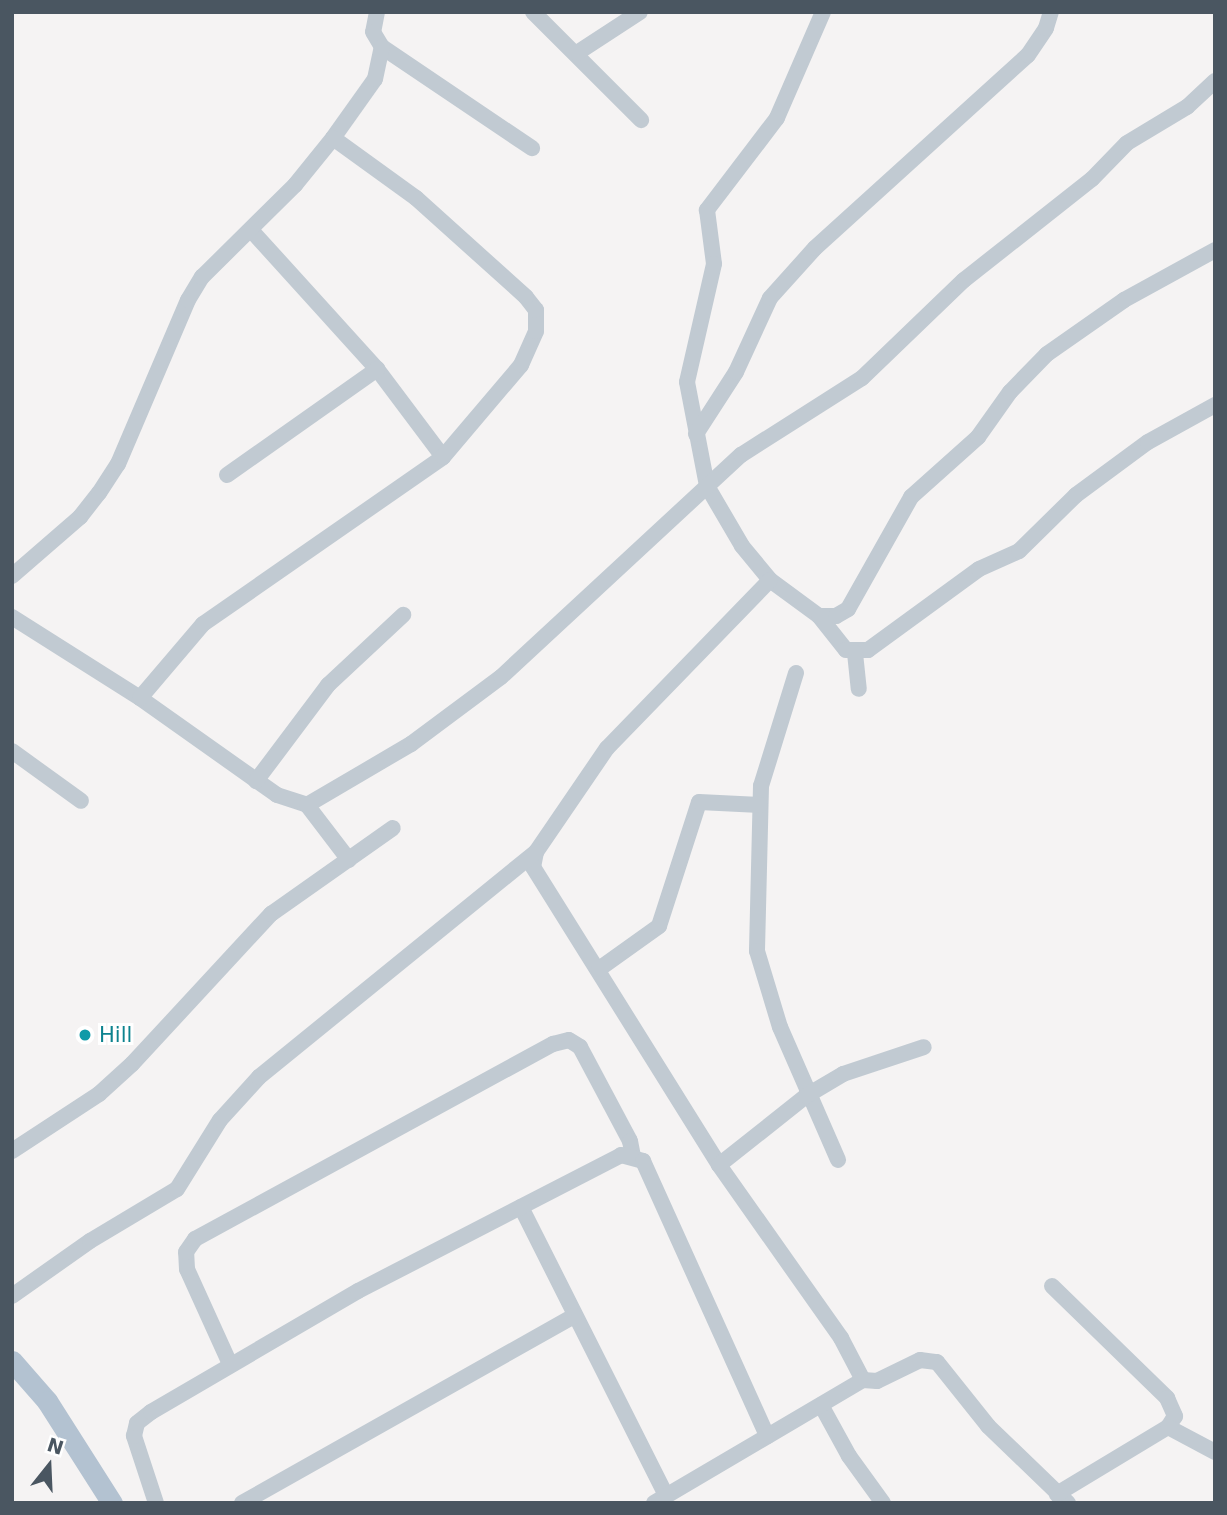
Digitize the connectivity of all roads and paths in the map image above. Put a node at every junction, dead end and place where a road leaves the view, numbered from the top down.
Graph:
1 (377, 12) edge
2 (533, 12) edge
3 (640, 12) edge
4 (823, 12) edge
5 (1051, 12) edge
6 (382, 47) junction
7 (577, 53) junction
8 (1215, 81) edge
9 (641, 120) dead end
10 (333, 138) junction
11 (532, 148) dead end
12 (251, 230) junction
13 (1215, 250) edge
14 (377, 369) junction
15 (1215, 405) edge
16 (696, 433) junction
17 (443, 457) junction
18 (227, 475) dead end
19 (706, 486) junction
20 (12, 576) edge
21 (770, 580) junction
22 (403, 615) dead end
23 (819, 616) junction
24 (12, 617) edge
25 (855, 653) junction
26 (796, 673) dead end
27 (859, 689) dead end
28 (140, 698) junction
29 (12, 751) edge
30 (257, 781) junction
31 (82, 801) dead end
32 (307, 805) junction
33 (760, 805) junction
34 (393, 828) dead end
35 (536, 852) junction
36 (349, 860) junction
37 (599, 969) junction
38 (923, 1047) dead end
39 (806, 1096) junction
40 (12, 1151) edge
41 (633, 1156) junction
42 (838, 1160) dead end
43 (719, 1165) junction
44 (522, 1207) junction
45 (1052, 1286) dead end
46 (12, 1296) edge
47 (574, 1316) junction
48 (12, 1361) edge
49 (230, 1364) junction
50 (863, 1381) junction
51 (821, 1405) junction
52 (1168, 1427) junction
53 (766, 1436) junction
54 (1215, 1451) edge
55 (1063, 1498) edge
56 (660, 1499) edge
57 (112, 1503) edge
58 (156, 1503) edge
59 (242, 1503) edge
60 (883, 1503) edge

1 - 6 street
2 - 7 street
3 - 7 street
4 - 16 street
5 - 16 street
6 - 10 street
6 - 11 street
7 - 9 street
8 - 19 street
10 - 12 street
10 - 17 street
12 - 14 street
12 - 20 street
13 - 23 street
14 - 17 street
14 - 18 street
15 - 25 street
16 - 19 street
17 - 28 street
19 - 21 street
19 - 32 street
21 - 23 street
21 - 35 street
22 - 30 street
23 - 25 street
24 - 28 street
25 - 27 street
26 - 33 street
28 - 30 street
29 - 31 street
30 - 32 street
32 - 36 street
33 - 37 street
33 - 39 street
34 - 36 street
35 - 37 street
35 - 46 street
36 - 40 street
37 - 43 street
38 - 39 street
39 - 42 street
39 - 43 street
41 - 44 street
41 - 49 street
41 - 53 street
43 - 50 street
44 - 47 street
44 - 49 street
45 - 52 street
47 - 56 street
47 - 59 street
48 - 57 main road
49 - 58 street
50 - 51 street
50 - 55 street
51 - 53 street
51 - 60 street
52 - 54 street
52 - 55 street
53 - 56 street

